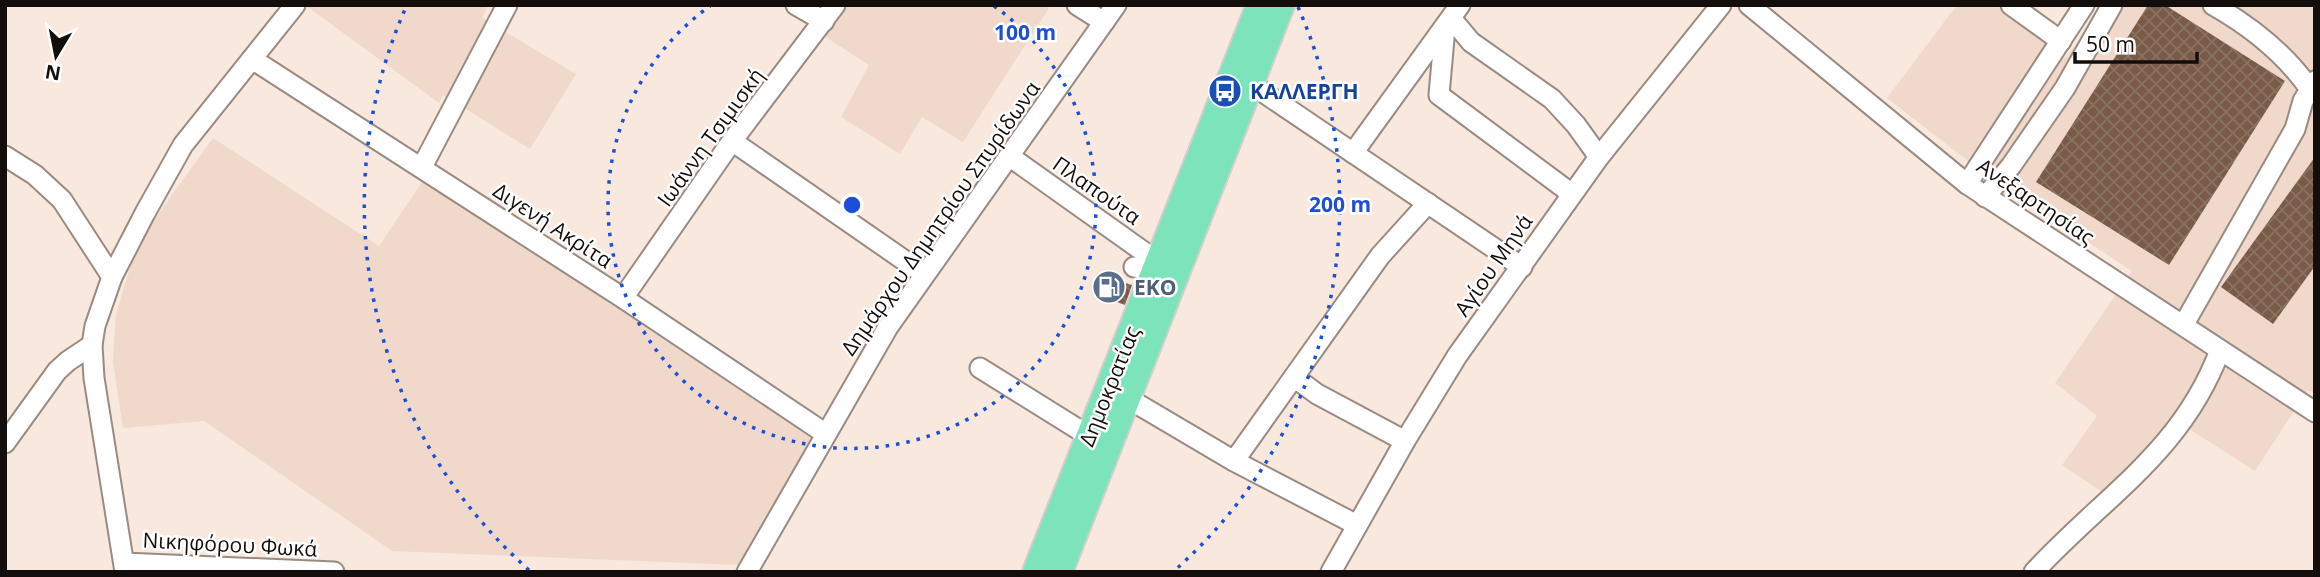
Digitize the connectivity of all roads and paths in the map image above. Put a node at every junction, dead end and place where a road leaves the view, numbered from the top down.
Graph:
1 (295, 5) edge
2 (507, 5) edge
3 (796, 5) edge
4 (1077, 5) edge
5 (1116, 5) edge
6 (1259, 5) edge
7 (1282, 5) edge
8 (1721, 5) edge
9 (1749, 5) edge
10 (2011, 5) edge
11 (2084, 5) edge
12 (2112, 5) edge
13 (2213, 5) edge
14 (830, 13) edge
15 (1452, 17) edge
16 (1104, 22) junction
17 (2061, 41) junction
18 (252, 59) junction
19 (1251, 84) junction
20 (2312, 84) edge
21 (732, 141) junction
22 (1353, 153) junction
23 (5, 156) edge
24 (1009, 156) junction
25 (1599, 158) junction
26 (422, 167) junction
27 (1967, 184) junction
28 (1572, 194) junction
29 (1986, 197) junction
30 (1427, 203) junction
31 (1149, 267) junction
32 (1522, 267) junction
33 (924, 274) junction
34 (112, 277) junction
35 (623, 298) junction
36 (2184, 324) junction
37 (92, 345) junction
38 (2220, 350) junction
39 (980, 368) dead end
40 (1294, 377) junction
41 (1129, 399) junction
42 (2315, 412) edge
43 (826, 435) junction
44 (1089, 436) junction
45 (1405, 441) junction
46 (5, 443) edge
47 (1234, 461) junction
48 (1357, 525) junction
49 (125, 567) edge
50 (334, 572) edge
51 (747, 572) edge
52 (1035, 572) edge
53 (1060, 572) edge
54 (1331, 572) edge
55 (2034, 572) edge

1 - 18 street
2 - 26 street
3 - 14 street
4 - 16 street
5 - 16 street, Δημάρχου Δημητρίου Σπυρίδωνα
6 - 31 main road, Δημοκρατίας
7 - 19 main road, Δημοκρατίας
8 - 25 street, Αγίου Μηνά
9 - 27 street, Ανεξαρτησίας
10 - 17 street
11 - 17 street
12 - 29 street
13 - 20 street
14 - 21 street, Ιωάννη Τσιμισκή
15 - 22 street
15 - 25 street
15 - 28 street
16 - 24 street, Δημάρχου Δημητρίου Σπυρίδωνα
17 - 27 street
18 - 26 street, Διγενή Ακρίτα
18 - 34 street
19 - 22 street
19 - 41 main road, Δημοκρατίας
20 - 36 street
21 - 33 street
21 - 35 street, Ιωάννη Τσιμισκή
22 - 30 street
23 - 34 street
24 - 31 street, Πλαπούτα
24 - 33 street, Δημάρχου Δημητρίου Σπυρίδωνα
25 - 28 street, Αγίου Μηνά
26 - 35 street, Διγενή Ακρίτα
27 - 29 street, Ανεξαρτησίας
28 - 32 street, Αγίου Μηνά
29 - 36 street, Ανεξαρτησίας
30 - 32 street
30 - 40 street
31 - 44 main road, Δημοκρατίας
32 - 45 street, Αγίου Μηνά
33 - 43 street, Δημάρχου Δημητρίου Σπυρίδωνα
34 - 37 street
35 - 43 street, Διγενή Ακρίτα
36 - 38 street, Ανεξαρτησίας
37 - 46 street
37 - 49 street
38 - 42 street, Ανεξαρτησίας
38 - 55 street
39 - 44 street
40 - 45 street
40 - 47 street
41 - 47 street
41 - 53 main road, Δημοκρατίας
43 - 51 street, Δημάρχου Δημητρίου Σπυρίδωνα
44 - 52 main road, Δημοκρατίας
45 - 48 street, Αγίου Μηνά
47 - 48 street
48 - 54 street, Αγίου Μηνά
49 - 50 street, Νικηφόρου Φωκά

